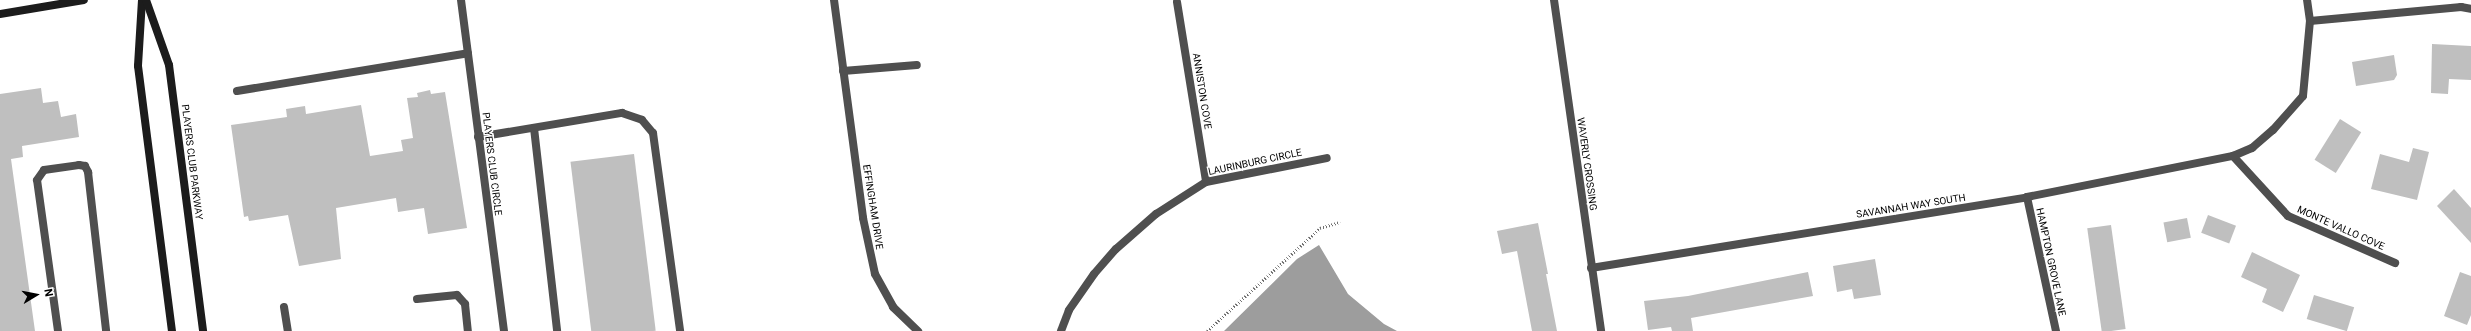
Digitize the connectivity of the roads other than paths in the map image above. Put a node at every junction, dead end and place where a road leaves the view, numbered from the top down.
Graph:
1 (84, 0) edge
2 (142, 0) edge
3 (146, 0) edge
4 (461, 0) edge
5 (834, 0) edge
6 (1554, 0) edge
7 (2307, 0) edge
8 (1177, 2) dead end
9 (2471, 9) edge
10 (0, 14) edge
11 (2310, 21) junction
12 (468, 53) junction
13 (917, 66) dead end
14 (843, 71) junction
15 (237, 91) dead end
16 (534, 128) junction
17 (478, 137) junction
18 (2233, 156) junction
19 (1327, 158) dead end
20 (1206, 182) junction
21 (2027, 197) junction
22 (2395, 262) dead end
23 (1591, 268) junction
24 (416, 299) dead end
25 (284, 307) dead end
26 (58, 331) edge
27 (106, 331) edge
28 (172, 331) edge
29 (203, 331) edge
30 (288, 331) edge
31 (468, 331) edge
32 (504, 331) edge
33 (557, 331) edge
34 (680, 331) edge
35 (918, 331) edge
36 (1062, 331) edge
37 (1601, 331) edge
38 (2056, 331) edge

1 - 10 street
2 - 28 street
3 - 29 street, PLAYERS CLUB PARKWAY
4 - 12 street, PLAYERS CLUB CIRCLE
5 - 14 street, EFFINGHAM DRIVE
6 - 23 street, WAVERLY CROSSING
7 - 11 street, SAVANNAH WAY SOUTH
8 - 20 street, ANNISTON COVE
9 - 11 street
11 - 18 street, SAVANNAH WAY SOUTH
12 - 15 street
12 - 17 street, PLAYERS CLUB CIRCLE
13 - 14 street
14 - 35 street, EFFINGHAM DRIVE
16 - 17 street
16 - 33 street
16 - 34 street
17 - 32 street, PLAYERS CLUB CIRCLE
18 - 21 street, SAVANNAH WAY SOUTH
18 - 22 street, MONTE VALLO COVE
19 - 20 street, LAURINBURG CIRCLE
20 - 36 street, LAURINBURG CIRCLE
21 - 23 street, SAVANNAH WAY SOUTH
21 - 38 street, HAMPTON GROVE LANE
23 - 37 street, WAVERLY CROSSING
24 - 31 street
25 - 30 street
26 - 27 street

